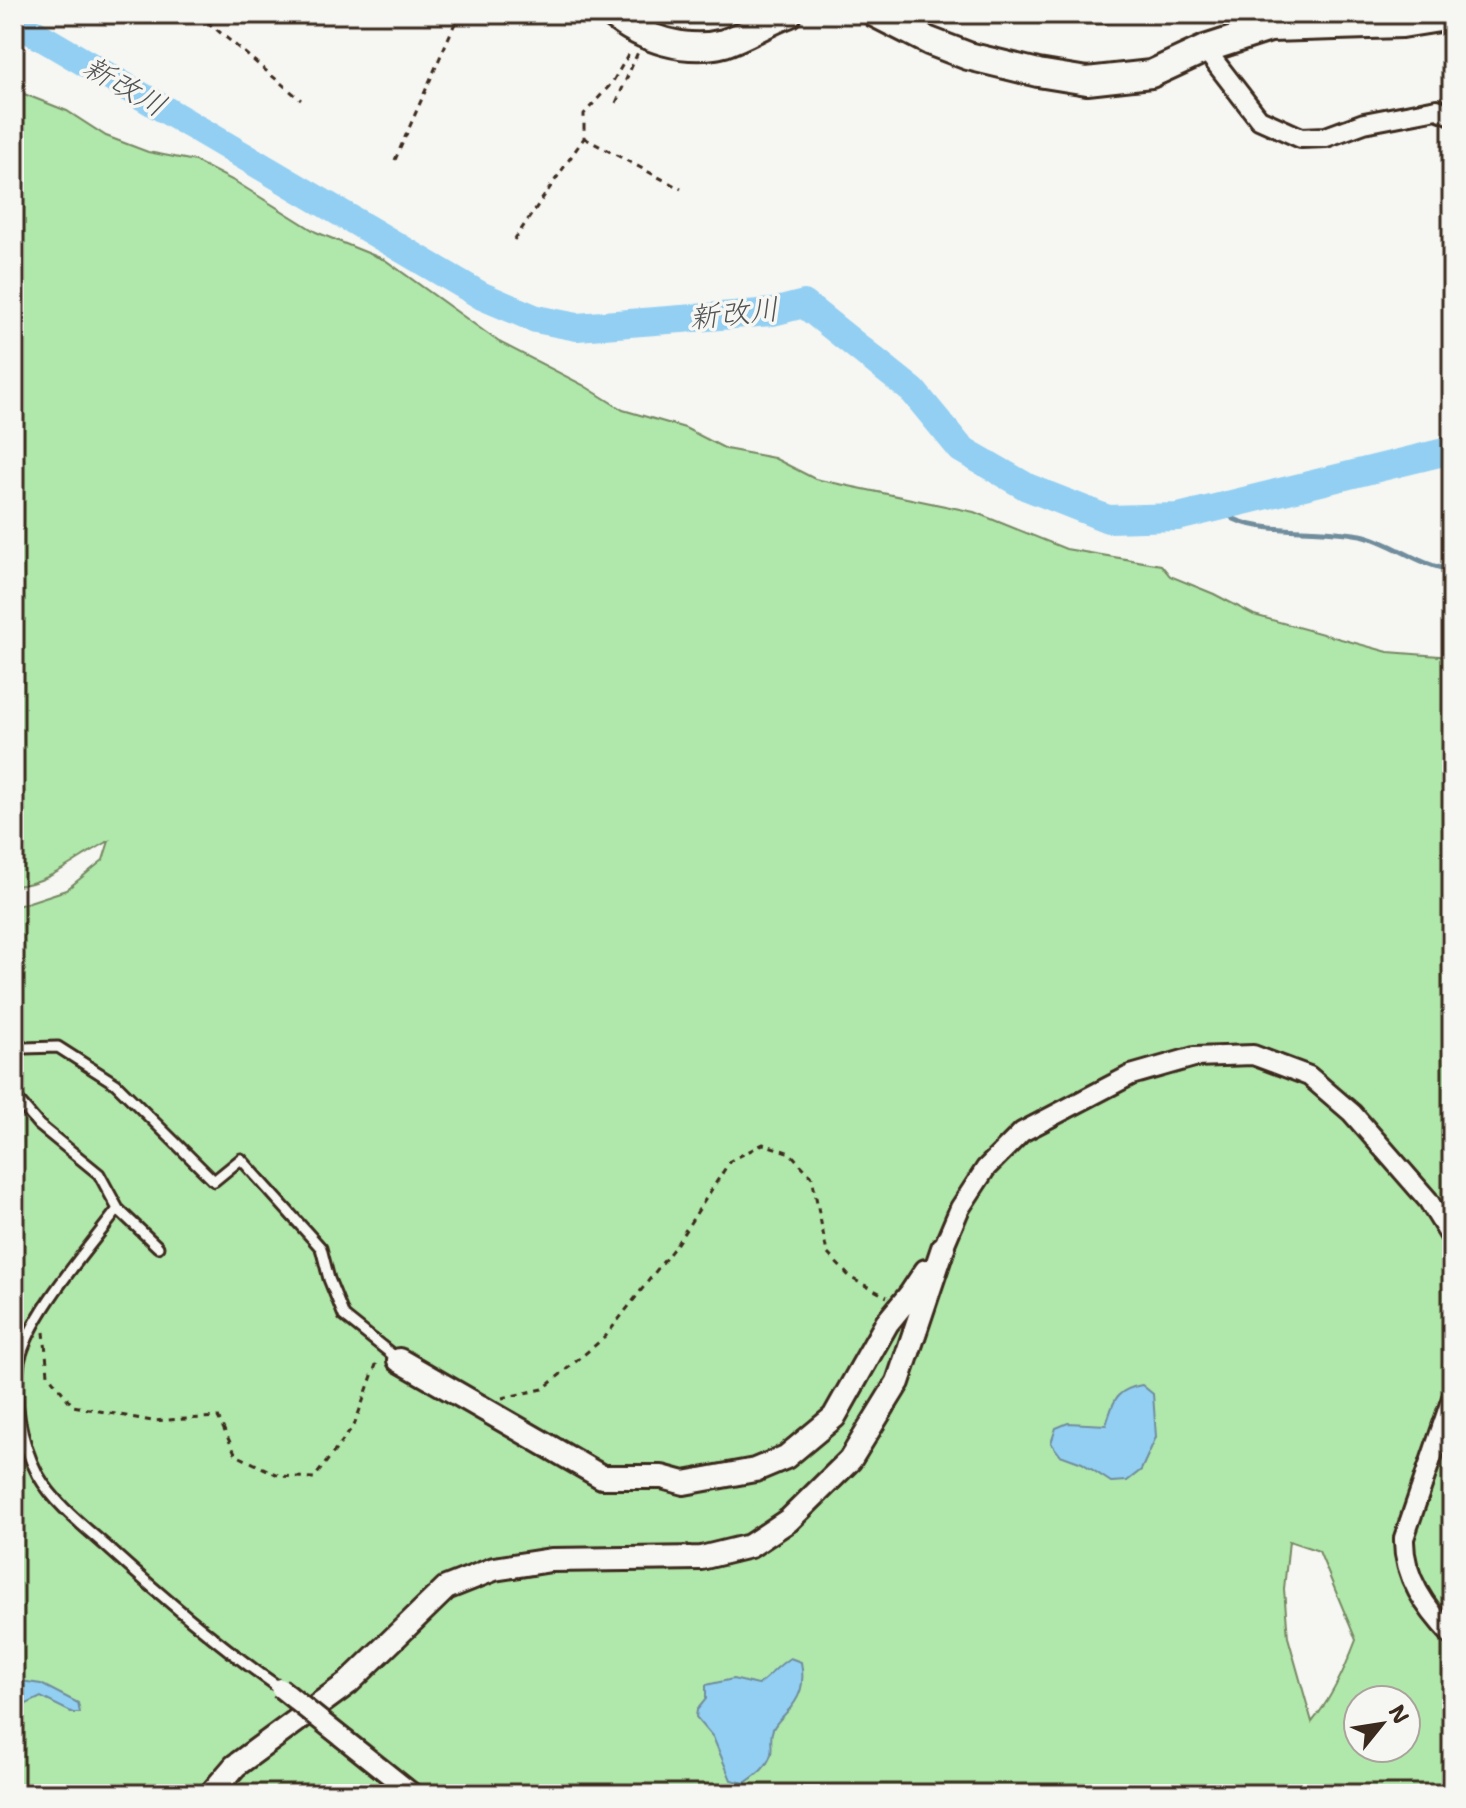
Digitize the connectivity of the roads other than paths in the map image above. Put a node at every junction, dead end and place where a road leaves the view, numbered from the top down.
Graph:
1 (612, 14) edge
2 (788, 14) edge
3 (876, 14) edge
4 (1452, 16) edge
5 (1205, 49) junction
6 (1452, 115) edge
7 (14, 1053) edge
8 (14, 1096) edge
9 (118, 1209) junction
10 (1452, 1239) edge
11 (158, 1247) dead end
12 (943, 1248) junction
13 (388, 1359) joint
14 (1452, 1398) edge
15 (1452, 1636) edge
16 (280, 1688) joint
17 (211, 1794) edge
18 (413, 1794) edge

1 - 2 main road
3 - 5 main road
4 - 5 main road
5 - 6 street
7 - 13 lane
8 - 9 lane
9 - 11 lane
9 - 16 lane
10 - 12 street
12 - 13 street
12 - 17 street
14 - 15 street
16 - 18 street, bridge

